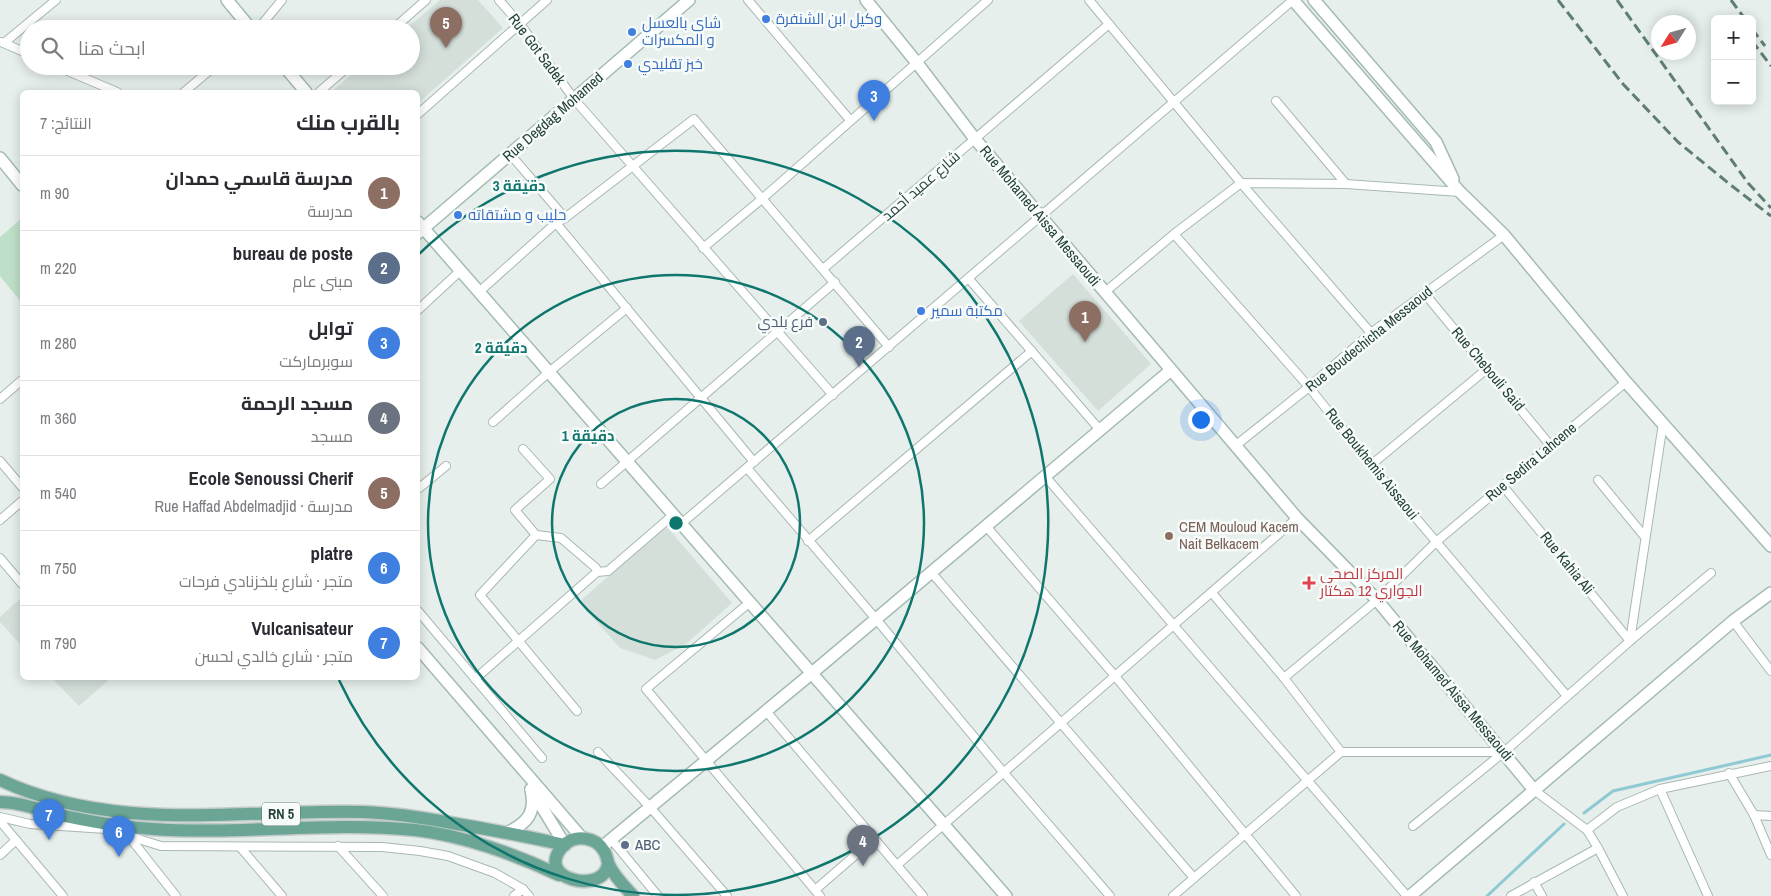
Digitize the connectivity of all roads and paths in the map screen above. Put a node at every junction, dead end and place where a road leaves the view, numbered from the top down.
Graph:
1 (56, 0) edge
2 (227, 0) edge
3 (282, 0) edge
4 (426, 0) edge
5 (498, 0) edge
6 (547, 0) edge
7 (690, 0) edge
8 (748, 0) edge
9 (866, 0) edge
10 (975, 0) edge
11 (988, 0) edge
12 (1089, 0) edge
13 (1293, 0) edge
14 (1314, 0) edge
15 (980, 7) junction
16 (30, 20) edge
17 (244, 20) edge
18 (265, 20) edge
19 (403, 20) edge
20 (520, 24) junction
21 (1109, 24) junction
22 (20, 28) edge
23 (2, 42) edge
24 (20, 50) edge
25 (918, 63) junction
26 (77, 75) edge
27 (204, 75) edge
28 (292, 75) edge
29 (339, 75) edge
30 (111, 90) edge
31 (186, 90) edge
32 (304, 90) edge
33 (321, 90) edge
34 (574, 99) junction
35 (1276, 101) dead end
36 (1174, 102) junction
37 (420, 112) edge
38 (850, 120) junction
39 (975, 139) junction
40 (510, 154) junction
41 (0, 158) edge
42 (633, 167) junction
43 (20, 183) edge
44 (1241, 183) junction
45 (1346, 184) junction
46 (1460, 192) junction
47 (763, 198) junction
48 (1041, 217) junction
49 (565, 218) junction
50 (556, 223) junction
51 (420, 227) edge
52 (420, 229) edge
53 (1174, 234) junction
54 (1504, 235) junction
55 (702, 248) junction
56 (824, 269) junction
57 (460, 271) junction
58 (969, 279) junction
59 (834, 282) junction
60 (479, 292) junction
61 (1105, 292) junction
62 (1425, 294) junction
63 (420, 308) edge
64 (627, 308) junction
65 (777, 332) junction
66 (1371, 333) junction
67 (889, 346) junction
68 (1032, 352) junction
69 (1488, 368) junction
70 (1170, 370) junction
71 (549, 372) junction
72 (20, 382) edge
73 (1626, 382) junction
74 (1309, 387) junction
75 (833, 395) junction
76 (701, 398) junction
77 (0, 399) edge
78 (493, 422) dead end
79 (1663, 424) junction
80 (1100, 430) junction
81 (1550, 445) junction
82 (1235, 446) junction
83 (523, 449) dead end
84 (0, 461) edge
85 (627, 461) junction
86 (754, 462) junction
87 (1371, 465) junction
88 (446, 466) dead end
89 (747, 468) junction
90 (1045, 476) junction
91 (1598, 480) dead end
92 (602, 484) dead end
93 (20, 485) edge
94 (1503, 486) junction
95 (420, 487) edge
96 (20, 503) edge
97 (673, 515) junction
98 (1297, 518) junction
99 (0, 520) edge
100 (681, 524) junction
101 (986, 526) junction
102 (536, 535) junction
103 (1645, 537) junction
104 (808, 541) junction
105 (1436, 542) junction
106 (1771, 546) edge
107 (0, 558) edge
108 (597, 572) junction
109 (932, 572) junction
110 (1711, 573) dead end
111 (20, 582) edge
112 (1212, 593) junction
113 (1771, 593) edge
114 (1377, 600) junction
115 (749, 603) junction
116 (420, 613) edge
117 (876, 619) junction
118 (1733, 621) junction
119 (1174, 625) junction
120 (519, 641) junction
121 (1630, 641) junction
122 (420, 650) edge
123 (1771, 671) edge
124 (812, 673) junction
125 (1115, 676) junction
126 (1284, 678) junction
127 (475, 679) junction
128 (1567, 696) junction
129 (576, 711) dead end
130 (766, 711) junction
131 (1062, 723) junction
132 (598, 752) dead end
133 (1341, 752) junction
134 (1504, 752) junction
135 (542, 758) dead end
136 (707, 760) junction
137 (516, 764) junction
138 (1771, 766) edge
139 (1004, 773) junction
140 (1729, 773) junction
141 (0, 780) edge
142 (1309, 780) junction
143 (530, 786) junction
144 (1660, 789) junction
145 (1534, 790) junction
146 (0, 802) edge
147 (650, 808) junction
148 (1754, 815) junction
149 (1771, 816) edge
150 (0, 819) edge
151 (944, 825) junction
152 (1413, 826) dead end
153 (1587, 830) junction
154 (508, 832) junction
155 (1245, 835) junction
156 (131, 838) junction
157 (582, 838) junction
158 (874, 839) junction
159 (16, 840) junction
160 (606, 843) junction
161 (565, 845) junction
162 (338, 846) junction
163 (240, 847) junction
164 (1598, 848) junction
165 (0, 855) edge
166 (1771, 855) edge
167 (608, 864) junction
168 (896, 865) junction
169 (559, 876) junction
170 (1194, 878) junction
171 (1534, 882) junction
172 (522, 889) junction
173 (627, 893) edge
174 (818, 893) edge
175 (1292, 895) edge
176 (63, 896) edge
177 (176, 896) edge
178 (282, 896) edge
179 (382, 896) edge
180 (514, 896) edge
181 (529, 896) edge
182 (658, 896) edge
183 (727, 896) edge
184 (923, 896) edge
185 (1006, 896) edge
186 (1110, 896) edge
187 (1173, 896) edge
188 (1409, 896) edge
189 (1511, 896) edge
190 (1542, 896) edge
191 (1623, 896) edge
192 (1708, 896) edge

1 - 16 street
2 - 17 street
3 - 18 street
4 - 19 street
5 - 20 street, Rue Got Sadek
6 - 20 street
7 - 34 street, Rue Degdag Mohamed
8 - 38 street
9 - 25 street, Rue Mohamed Aissa Messaoudi
10 - 15 street
11 - 15 street
12 - 21 street
13 - 36 street
13 - 46 street
14 - 46 street
15 - 25 street
20 - 34 street, Rue Got Sadek
20 - 37 street
21 - 36 street
21 - 39 street, شارع عميد أحمد
22 - 23 street
23 - 24 street
25 - 38 street
25 - 39 street, Rue Mohamed Aissa Messaoudi
26 - 30 street
27 - 31 street
28 - 32 street
29 - 33 street
34 - 40 street, Rue Degdag Mohamed
34 - 42 street, Rue Got Sadek
35 - 45 street
36 - 44 street
36 - 48 street
38 - 47 street
39 - 48 street, Rue Mohamed Aissa Messaoudi
39 - 56 street, شارع عميد أحمد
40 - 49 street
40 - 51 street, Rue Degdag Mohamed
41 - 43 street
42 - 47 street
42 - 49 street
42 - 55 street, Rue Got Sadek
44 - 45 street
44 - 53 street
44 - 66 street
45 - 46 street
46 - 54 street
47 - 55 street
47 - 56 street
48 - 58 street
48 - 61 street, Rue Mohamed Aissa Messaoudi
49 - 50 street
50 - 60 street
50 - 64 street
52 - 57 street
53 - 61 street
53 - 74 street, Rue Boukhemis Aissaoui
54 - 62 street, Rue Boudechicha Messaoud
54 - 73 street
55 - 65 street, Rue Got Sadek
56 - 59 street
57 - 60 street
57 - 63 street
58 - 67 street
58 - 68 street
59 - 65 street
59 - 67 street
60 - 71 street
61 - 70 street, Rue Mohamed Aissa Messaoudi
62 - 66 street, Rue Boudechicha Messaoud
62 - 69 street, Rue Chebouli Said
64 - 71 street
64 - 76 street
65 - 75 street, Rue Got Sadek
65 - 76 street
66 - 74 street, Rue Boudechicha Messaoud
67 - 75 street
68 - 80 street
68 - 104 street
69 - 81 street, Rue Chebouli Said
69 - 87 street
70 - 80 street
70 - 82 street, Rue Mohamed Aissa Messaoudi
71 - 78 street
71 - 85 street
72 - 77 street
73 - 79 street
73 - 81 street, Rue Sedira Lahcene
74 - 82 street, Rue Boudechicha Messaoud
74 - 87 street, Rue Boukhemis Aissaoui
75 - 86 street
76 - 85 street
76 - 86 street
79 - 103 street
79 - 106 street
80 - 90 street
81 - 94 street, Rue Sedira Lahcene
82 - 98 street, Rue Mohamed Aissa Messaoudi
83 - 102 street
84 - 93 street
85 - 92 street
85 - 97 street
86 - 89 street
87 - 105 street, Rue Boukhemis Aissaoui
88 - 95 street
89 - 100 street
89 - 104 street
90 - 101 street
90 - 119 street
91 - 103 street
94 - 105 street, Rue Sedira Lahcene
94 - 121 street, Rue Kahia Ali
96 - 99 street
97 - 100 street
97 - 108 street
98 - 112 street
98 - 114 street, Rue Mohamed Aissa Messaoudi
100 - 115 street
101 - 109 street
101 - 125 street
102 - 108 street
102 - 120 street
103 - 121 street
104 - 117 street
105 - 114 street, Rue Sedira Lahcene
105 - 128 street, Rue Boukhemis Aissaoui
107 - 111 street
108 - 120 street
109 - 117 street
109 - 131 street
110 - 121 street
112 - 119 street
112 - 126 street
113 - 118 street
114 - 126 street, Rue Sedira Lahcene
114 - 134 street, Rue Mohamed Aissa Messaoudi
115 - 124 street
115 - 136 street
116 - 127 street
117 - 124 street
117 - 139 street
118 - 123 street
118 - 145 street
119 - 125 street
119 - 142 street
120 - 127 street
120 - 129 street
121 - 128 street
122 - 137 street
124 - 130 street
124 - 151 street
125 - 131 street
125 - 155 street
126 - 133 street
127 - 135 street
128 - 134 street
130 - 136 street
130 - 158 street
131 - 139 street
131 - 170 street
132 - 147 street
133 - 134 street
133 - 142 street
134 - 145 street, Rue Mohamed Aissa Messaoudi
134 - 152 street
136 - 147 street
136 - 174 street
137 - 143 street
137 - 157 street
138 - 140 street
139 - 151 street
139 - 186 street
140 - 144 street
140 - 148 street
141 - 154 main road, RN 5
142 - 155 street
142 - 188 street
143 - 154 street
143 - 161 street
144 - 153 street
144 - 192 street
145 - 153 street
145 - 188 street
146 - 169 main road, RN 5
147 - 160 street
147 - 183 street
148 - 149 street
148 - 166 street
150 - 156 street
150 - 159 street
151 - 168 street
151 - 185 street
153 - 164 street
154 - 161 main road, RN 5
155 - 170 street
155 - 175 street
156 - 163 street
156 - 177 street
157 - 160 main road
157 - 161 main road
158 - 168 street
158 - 174 street
159 - 165 street
159 - 176 street
160 - 167 main road
160 - 182 street
161 - 169 main road
162 - 163 street
162 - 172 street
162 - 179 street
163 - 178 street
164 - 171 street
164 - 191 street
167 - 169 main road
167 - 173 main road
168 - 184 street
170 - 187 street
171 - 189 street
171 - 190 street
172 - 180 street
172 - 181 street

